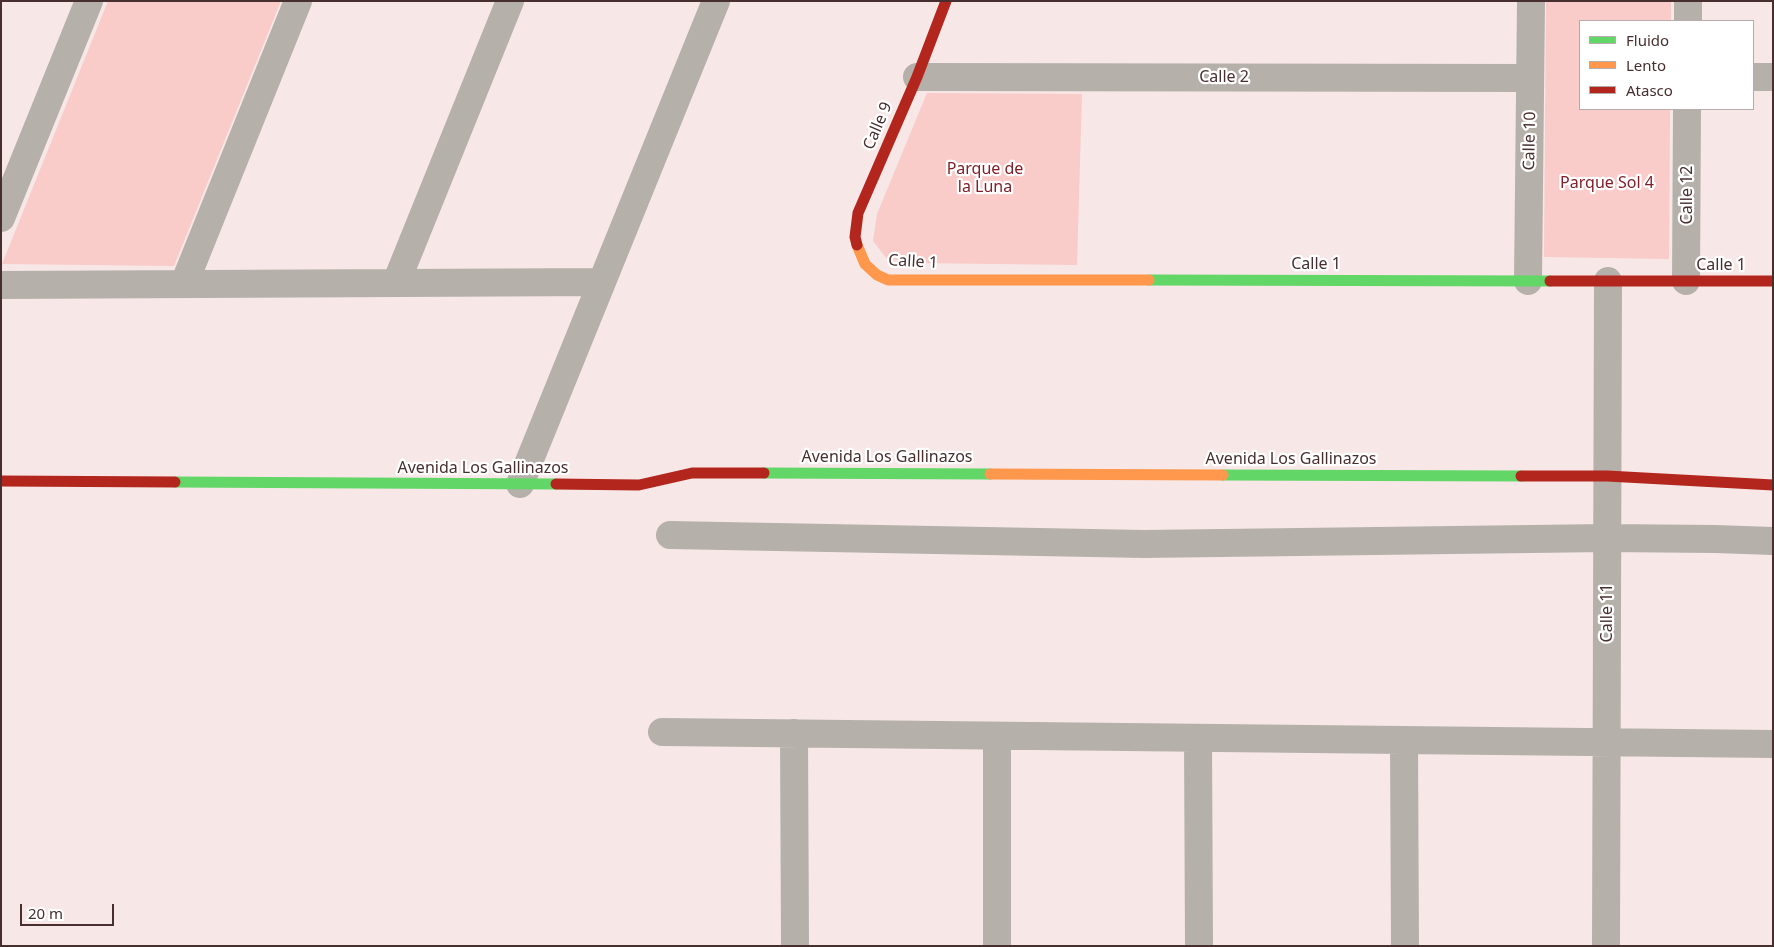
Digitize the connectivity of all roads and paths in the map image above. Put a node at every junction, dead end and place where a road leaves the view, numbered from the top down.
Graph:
1 (89, 1) edge
2 (298, 1) edge
3 (510, 1) edge
4 (716, 1) edge
5 (946, 1) edge
6 (1531, 1) edge
7 (1688, 1) edge
8 (1688, 20) edge
9 (917, 77) junction
10 (1754, 77) edge
11 (1773, 77) edge
12 (1530, 78) junction
13 (1687, 110) edge
14 (1, 218) edge
15 (865, 264) joint
16 (1528, 281) junction
17 (1608, 281) junction
18 (1686, 281) junction
19 (1773, 281) edge
20 (602, 282) junction
21 (396, 283) junction
22 (184, 284) junction
23 (1, 285) edge
24 (1607, 476) junction
25 (1, 481) edge
26 (520, 484) junction
27 (1773, 484) edge
28 (670, 535) dead end
29 (1607, 538) junction
30 (1773, 541) edge
31 (662, 732) dead end
32 (794, 734) junction
33 (997, 736) junction
34 (1198, 738) junction
35 (1404, 740) junction
36 (1607, 742) junction
37 (1773, 744) edge
38 (795, 946) edge
39 (997, 946) edge
40 (1199, 946) edge
41 (1405, 946) edge
42 (1606, 946) edge

1 - 14 street
2 - 22 street
3 - 21 street
4 - 20 street
5 - 9 street, Calle 9
6 - 12 street, Calle 10
7 - 8 street
9 - 12 street, Calle 2
9 - 15 street, Calle 9
10 - 11 street
12 - 16 street, Calle 10
13 - 18 street, Calle 12
15 - 16 street, Calle 1
16 - 17 street, Calle 1
17 - 18 street, Calle 1
17 - 24 street, Calle 11
18 - 19 street, Calle 1
20 - 21 street
20 - 26 street
21 - 22 street
22 - 23 street
24 - 26 street, Avenida Los Gallinazos
24 - 27 street, Avenida Los Gallinazos
24 - 29 street, Calle 11
25 - 26 street, Avenida Los Gallinazos
28 - 29 street
29 - 30 street
29 - 36 street, Calle 11
31 - 32 street
32 - 33 street
32 - 38 street
33 - 34 street
33 - 39 street
34 - 35 street
34 - 40 street
35 - 36 street
35 - 41 street
36 - 37 street
36 - 42 street, Calle 11

